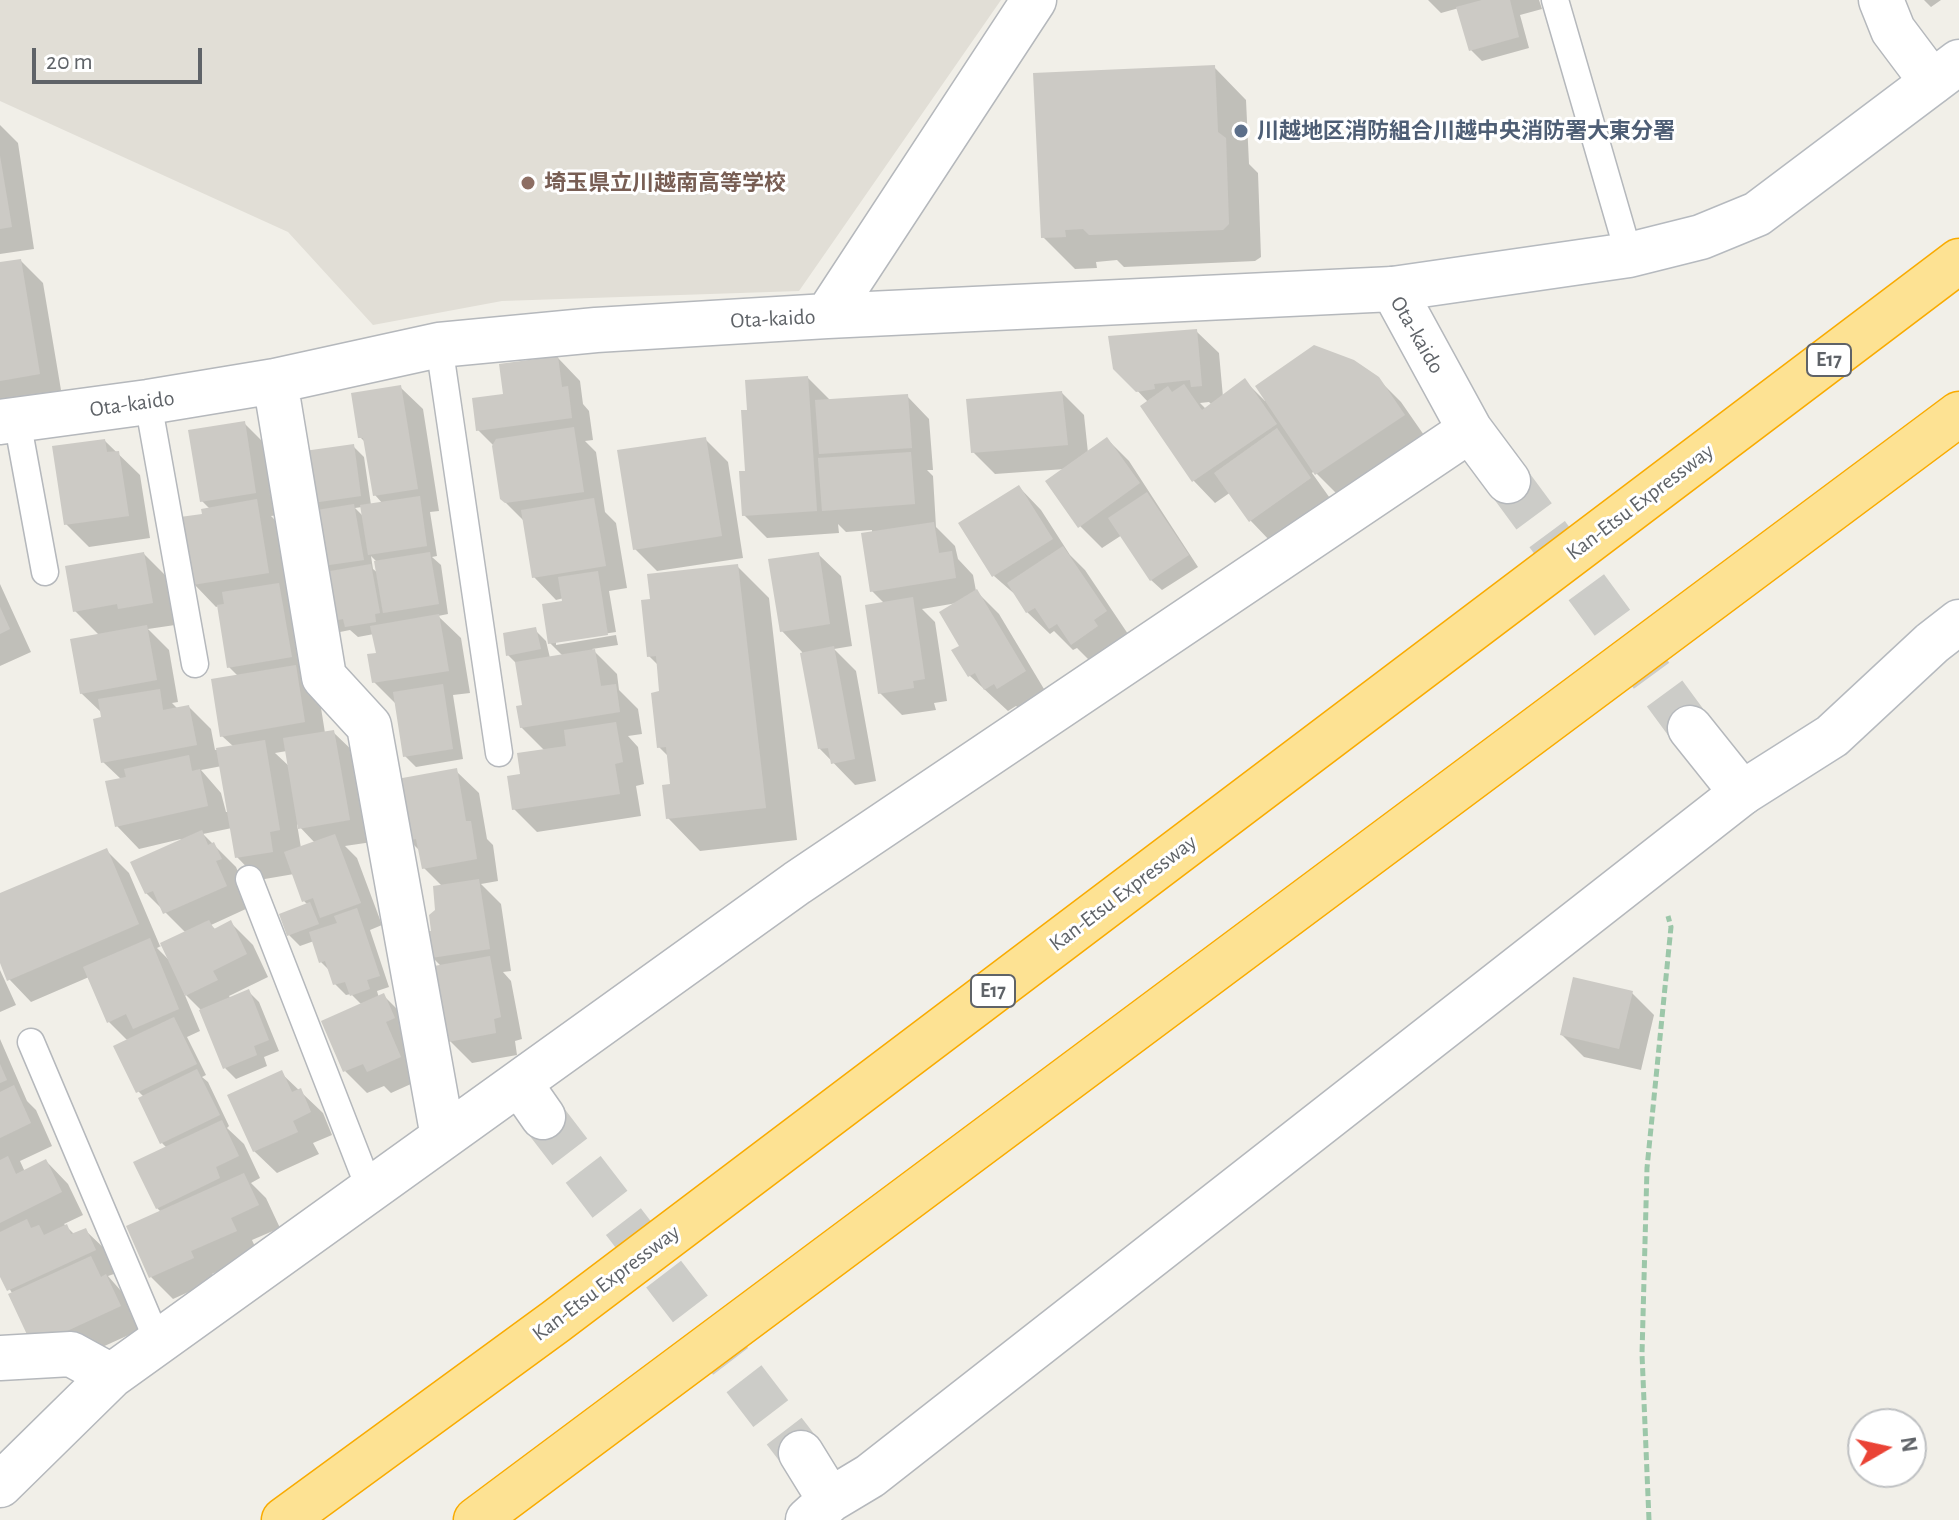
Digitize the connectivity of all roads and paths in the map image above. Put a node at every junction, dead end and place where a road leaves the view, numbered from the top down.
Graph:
1 (1034, 0) edge
2 (1555, 0) edge
3 (1881, 0) edge
4 (1946, 72) edge
5 (1629, 255) junction
6 (1959, 261) edge
7 (1393, 289) junction
8 (827, 316) junction
9 (439, 345) junction
10 (275, 381) junction
11 (148, 402) junction
12 (1959, 414) edge
13 (8, 421) edge
14 (1470, 430) junction
15 (1508, 481) tunnel mouth
16 (45, 572) dead end
17 (1959, 622) edge
18 (195, 664) dead end
19 (1690, 728) tunnel mouth
20 (499, 753) dead end
21 (1742, 793) junction
22 (1641, 871) junction
23 (249, 879) dead end
24 (31, 1042) dead end
25 (443, 1137) junction
26 (370, 1190) junction
27 (158, 1342) junction
28 (0, 1358) edge
29 (111, 1376) junction
30 (801, 1453) tunnel mouth
31 (0, 1485) edge
32 (819, 1510) edge
33 (284, 1520) edge
34 (476, 1520) edge
35 (1649, 1520) edge

1 - 8 street
2 - 5 lane
3 - 4 street
4 - 5 street
5 - 7 street
6 - 33 highway, Kan-Etsu Expressway / E17
7 - 8 street, Ota-kaido
7 - 14 street, Ota-kaido
8 - 9 street, Ota-kaido
9 - 10 street, Ota-kaido
9 - 20 lane
10 - 11 street, Ota-kaido
10 - 25 street
11 - 13 street, Ota-kaido
11 - 18 lane
12 - 34 highway
13 - 16 lane
14 - 15 street, Ota-kaido
14 - 25 street
17 - 21 street
19 - 21 street
21 - 22 street
22 - 32 street
22 - 35 path
23 - 26 lane
24 - 27 lane
25 - 26 street
26 - 27 street
27 - 29 street
28 - 29 street
29 - 31 street
30 - 32 street

